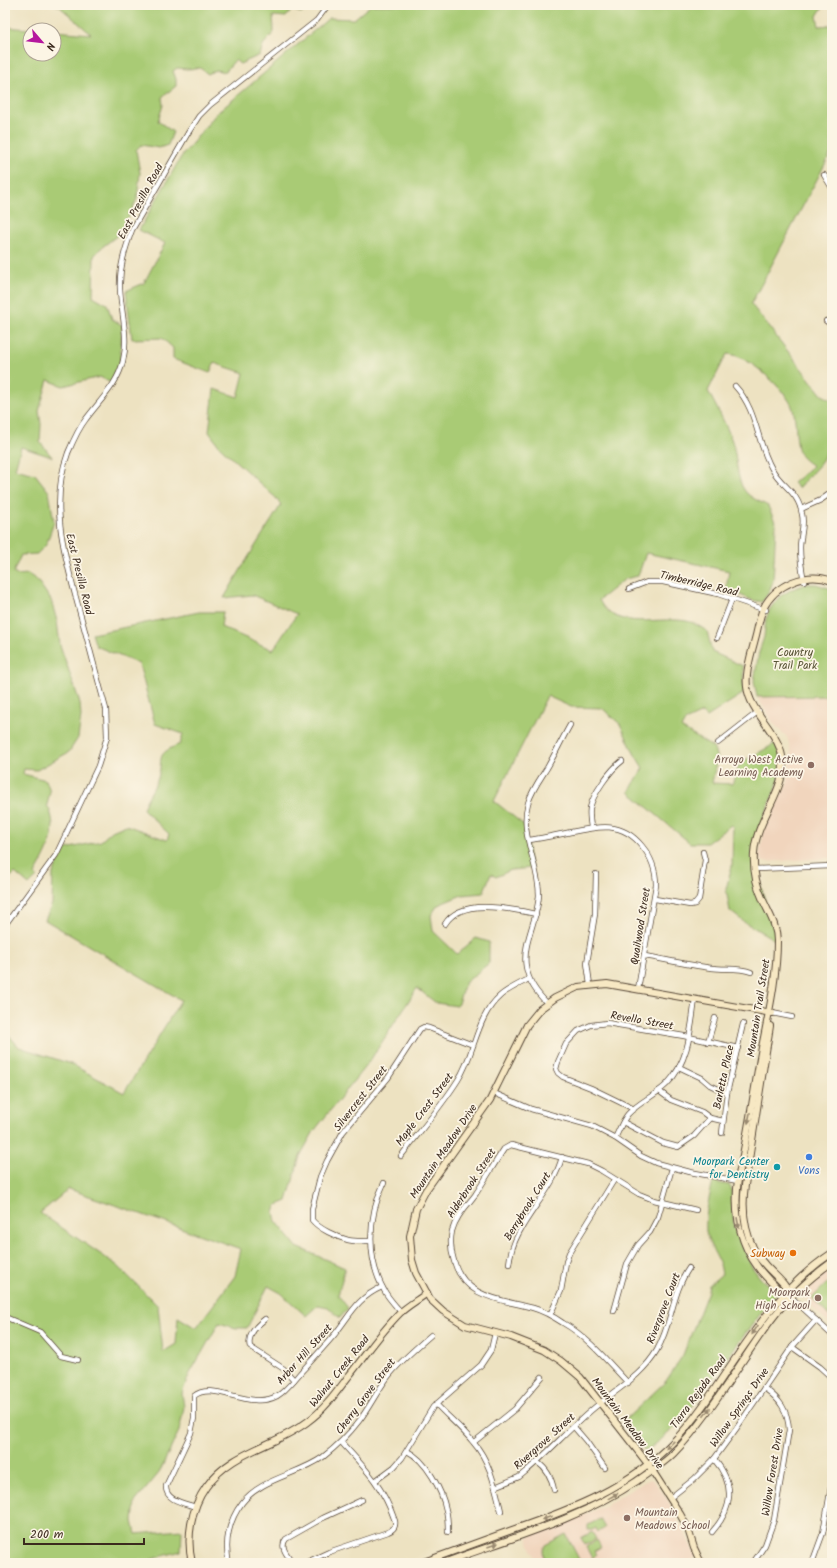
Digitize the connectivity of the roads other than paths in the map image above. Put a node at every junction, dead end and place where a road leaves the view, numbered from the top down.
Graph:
1 (328, 5) edge
2 (824, 175) dead end
3 (832, 188) edge
4 (826, 321) dead end
5 (832, 325) edge
6 (735, 386) dead end
7 (832, 492) edge
8 (801, 509) junction
9 (804, 580) junction
10 (832, 581) edge
11 (832, 585) edge
12 (629, 588) dead end
13 (732, 599) junction
14 (764, 610) junction
15 (717, 638) dead end
16 (758, 712) junction
17 (570, 725) dead end
18 (718, 743) dead end
19 (622, 761) dead end
20 (591, 828) junction
21 (528, 840) junction
22 (703, 852) dead end
23 (832, 866) edge
24 (756, 869) junction
25 (596, 874) dead end
26 (655, 899) junction
27 (536, 914) junction
28 (445, 924) dead end
29 (5, 925) edge
30 (644, 956) junction
31 (751, 972) dead end
32 (529, 979) junction
33 (590, 985) junction
34 (638, 989) junction
35 (695, 999) junction
36 (547, 1003) junction
37 (771, 1013) junction
38 (792, 1017) dead end
39 (715, 1018) dead end
40 (743, 1024) dead end
41 (688, 1038) junction
42 (708, 1042) junction
43 (473, 1045) junction
44 (738, 1048) junction
45 (679, 1067) junction
46 (659, 1091) junction
47 (494, 1093) junction
48 (727, 1093) junction
49 (634, 1109) junction
50 (710, 1118) junction
51 (723, 1121) junction
52 (624, 1122) junction
53 (722, 1133) dead end
54 (615, 1138) junction
55 (401, 1156) dead end
56 (562, 1157) junction
57 (672, 1168) junction
58 (614, 1180) junction
59 (738, 1181) junction
60 (384, 1183) dead end
61 (662, 1202) junction
62 (696, 1210) dead end
63 (371, 1241) junction
64 (832, 1253) edge
65 (832, 1262) edge
66 (508, 1264) dead end
67 (689, 1268) dead end
68 (382, 1287) junction
69 (789, 1289) junction
70 (427, 1293) junction
71 (783, 1295) junction
72 (791, 1297) junction
73 (614, 1311) dead end
74 (401, 1312) junction
75 (550, 1315) junction
76 (5, 1317) edge
77 (265, 1319) dead end
78 (816, 1320) junction
79 (495, 1333) junction
80 (832, 1334) edge
81 (430, 1335) dead end
82 (792, 1347) junction
83 (78, 1360) dead end
84 (542, 1377) dead end
85 (832, 1378) edge
86 (294, 1380) junction
87 (628, 1382) junction
88 (764, 1388) junction
89 (601, 1403) junction
90 (436, 1404) junction
91 (574, 1427) junction
92 (341, 1442) junction
93 (474, 1442) junction
94 (407, 1451) junction
95 (714, 1459) junction
96 (536, 1462) junction
97 (648, 1464) junction
98 (604, 1468) dead end
99 (652, 1471) junction
100 (375, 1481) junction
101 (832, 1481) edge
102 (495, 1487) junction
103 (554, 1490) dead end
104 (670, 1498) junction
105 (362, 1500) dead end
106 (196, 1507) junction
107 (501, 1511) dead end
108 (448, 1532) dead end
109 (712, 1532) dead end
110 (192, 1563) edge
111 (229, 1563) edge
112 (293, 1563) edge
113 (304, 1563) edge
114 (421, 1563) edge
115 (443, 1563) edge
116 (701, 1563) edge
117 (753, 1563) edge
118 (812, 1563) edge

1 - 29 street, East Presilla Road
2 - 3 street
4 - 5 street
6 - 8 street
7 - 8 street
8 - 9 street
9 - 10 street, Mountain Trail Street
9 - 11 street, Mountain Trail Street
9 - 14 street, Mountain Trail Street
12 - 13 street, Timberridge Road
13 - 14 street, Timberridge Road
13 - 15 street
14 - 16 street, Mountain Trail Street
16 - 18 street
16 - 24 street, Mountain Trail Street
17 - 21 street
19 - 20 street
20 - 21 street, Quailwood Street
20 - 26 street, Quailwood Street
21 - 27 street
22 - 26 street
23 - 24 street
24 - 37 street, Mountain Trail Street
25 - 33 street
26 - 30 street, Quailwood Street
27 - 28 street
27 - 32 street
30 - 31 street
30 - 34 street, Quailwood Street
32 - 36 street
32 - 43 street, Maple Crest Street
33 - 34 street, Mountain Meadow Drive
33 - 36 street, Mountain Meadow Drive
34 - 35 street, Mountain Meadow Drive
35 - 37 street, Mountain Meadow Drive
35 - 41 street
36 - 47 street, Mountain Meadow Drive
37 - 38 street, Mountain Meadow Drive
37 -> 59 street, Mountain Trail Street
37 - 69 street, Mountain Trail Street
39 - 42 street
40 - 44 street, Barletta Place
41 - 42 street, Revello Street
41 - 45 street
41 - 49 street, Revello Street
42 - 44 street, Revello Street
43 - 55 street, Maple Crest Street
43 - 63 street, Silvercrest Street
44 - 48 street, Barletta Place
45 - 46 street
45 - 48 street
46 - 49 street
46 - 50 street
47 - 54 street
47 - 70 street, Mountain Meadow Drive
48 - 51 street, Barletta Place
49 - 52 street
50 - 51 street
50 - 52 street
51 - 53 street, Barletta Place
52 - 54 street
54 - 57 street
56 - 58 street, Alderbrook Street
56 - 66 street, Berrybrook Court
56 - 75 street, Alderbrook Street
57 - 59 street
57 - 61 street
58 - 61 street, Alderbrook Street
58 - 75 street
59 -> 71 street, Mountain Trail Street
60 - 63 street
61 - 62 street, Alderbrook Street
61 - 73 street
63 - 68 street
64 - 69 street, Tierra Rejada Road
65 - 72 street, Tierra Rejada Road
67 - 87 street, Rivergrove Court
68 - 74 street
68 - 86 street, Arbor Hill Street
69 - 71 street, Tierra Rejada Road
69 - 72 street
70 - 74 street, Walnut Creek Road
70 - 79 street, Mountain Meadow Drive
71 - 72 street
71 -> 97 street, Tierra Rejada Road
72 - 78 street
99 -> 72 street, Tierra Rejada Road
74 - 106 street, Walnut Creek Road
75 - 87 street, Alderbrook Street
76 - 83 street
77 - 86 street
78 - 80 street
78 - 82 street, Willow Springs Drive
79 - 89 street, Mountain Meadow Drive
79 - 90 street
81 - 92 street, Cherry Grove Street
82 - 85 street
82 - 88 street, Willow Springs Drive
84 - 93 street
86 - 106 street, Arbor Hill Street
87 - 89 street, Rivergrove Court
88 - 95 street, Willow Springs Drive
88 - 117 street, Willow Forest Drive
89 - 91 street, Rivergrove Street
89 - 97 street, Mountain Meadow Drive
90 - 93 street
90 - 94 street
91 - 96 street, Rivergrove Street
91 - 98 street
92 - 100 street
92 - 111 street, Cherry Grove Street
93 - 102 street
94 - 100 street
94 - 108 street
95 - 104 street, Willow Springs Drive
95 - 109 street
96 - 102 street, Rivergrove Street
96 - 103 street
97 - 99 street, Mountain Meadow Drive
97 -> 114 street, Tierra Rejada Road
99 - 104 street, Mountain Meadow Drive
115 -> 99 street, Tierra Rejada Road
100 - 113 street
101 - 118 street
102 - 107 street
104 - 116 street, Mountain Meadow Drive
105 - 112 street
106 - 110 street, Walnut Creek Road

